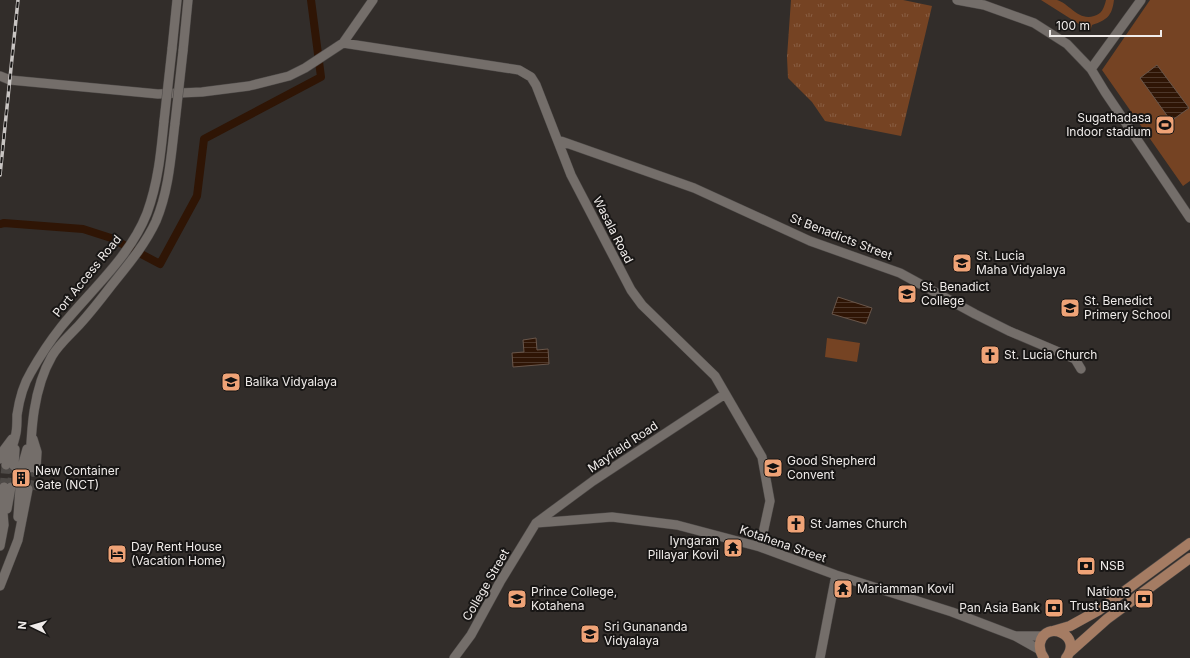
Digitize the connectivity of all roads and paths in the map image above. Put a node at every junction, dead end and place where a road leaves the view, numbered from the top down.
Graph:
1 (177, 0) edge
2 (188, 0) edge
3 (373, 0) edge
4 (957, 0) edge
5 (1141, 0) edge
6 (343, 43) junction
7 (1092, 69) junction
8 (0, 76) edge
9 (558, 140) junction
10 (1190, 218) edge
11 (1081, 369) dead end
12 (725, 394) junction
13 (16, 434) junction
14 (31, 434) junction
15 (18, 466) edge
16 (19, 488) junction
17 (0, 511) edge
18 (536, 523) junction
19 (4, 525) junction
20 (18, 540) junction
21 (1190, 543) edge
22 (0, 546) edge
23 (760, 547) junction
24 (1190, 558) edge
25 (836, 575) junction
26 (0, 586) edge
27 (1049, 634) junction
28 (1015, 636) junction
29 (1042, 655) edge
30 (1069, 656) edge
31 (454, 658) edge
32 (820, 658) edge

1 - 13 street, Port Access Road, bridge
2 - 14 street, Port Access Road, bridge
3 - 6 street
4 - 7 street
5 - 7 street
6 - 8 street
6 - 9 street, Wasala Road
7 - 10 street
9 - 11 street, St Benadicts Street
9 - 12 street, Wasala Road
12 - 18 street, Mayfield Road
12 - 23 street, Wasala Road
13 - 15 street, Port Access Road
13 - 15 street
14 - 15 street, Port Access Road
14 - 15 street
16 - 19 street
16 - 20 street
16 - 20 street
17 - 19 street
18 - 23 street, Kotahena Street
18 - 31 street, College Street
19 - 22 street
20 - 26 street
21 - 27 main road
23 - 25 street, Kotahena Street
24 - 30 main road
25 - 28 street, Kotahena Street
25 - 32 street
27 - 28 street, Kotahena Street
27 - 29 main road
27 - 30 main road
28 - 29 street, Kotahena Street

